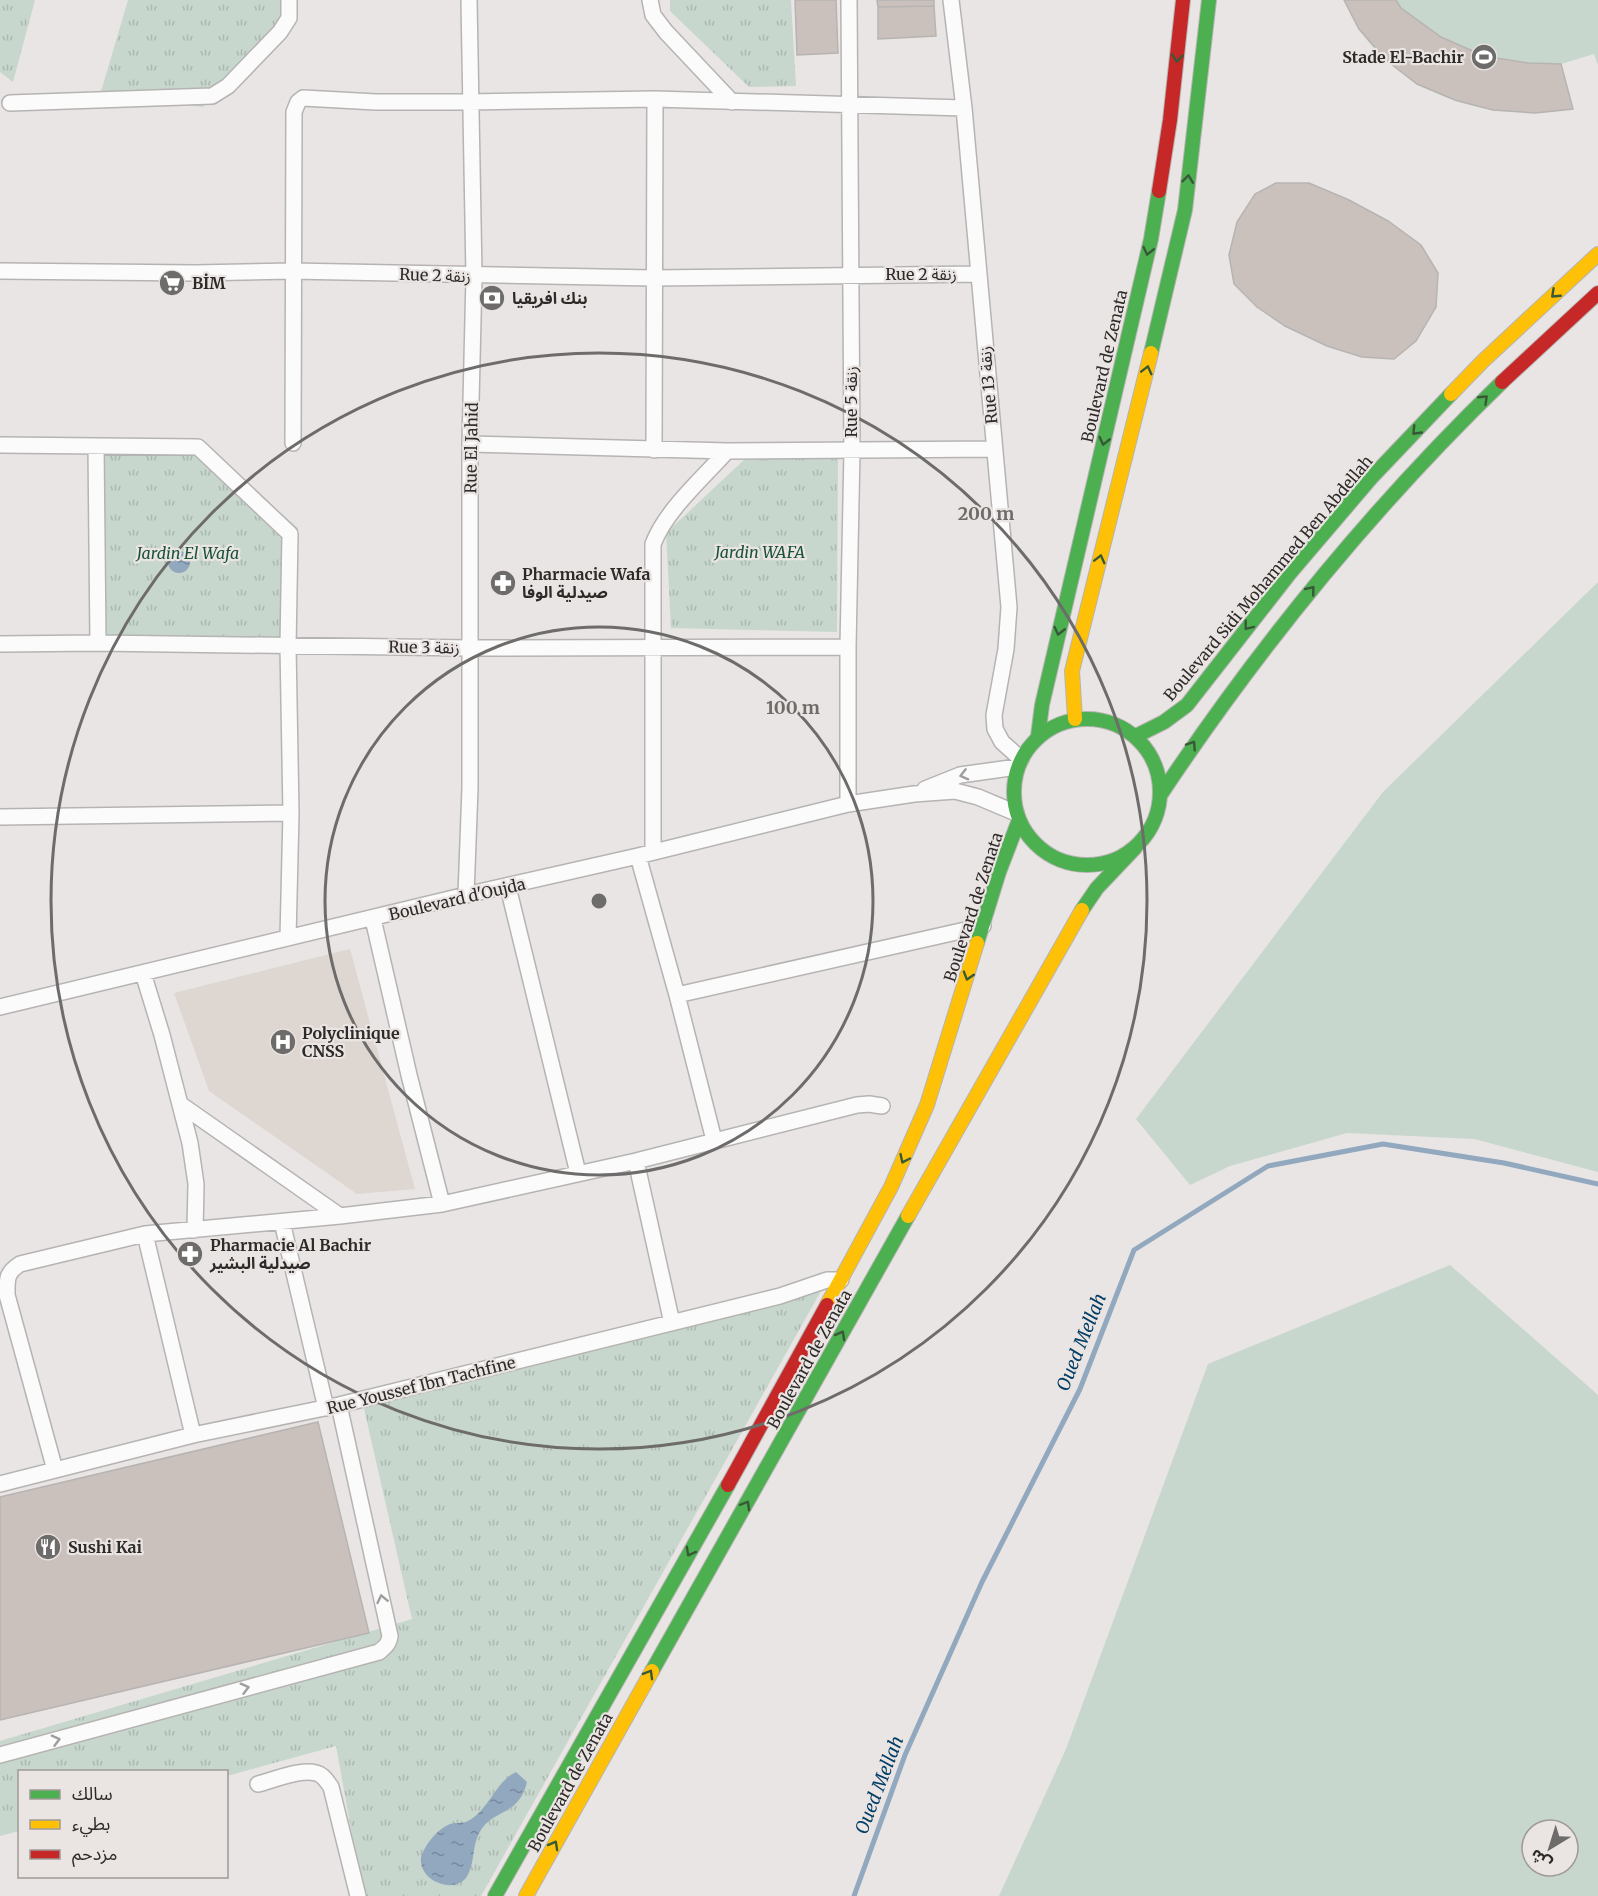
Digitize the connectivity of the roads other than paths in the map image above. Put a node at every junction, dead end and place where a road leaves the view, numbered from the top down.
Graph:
1 (290, 0) edge
2 (469, 0) edge
3 (650, 0) edge
4 (849, 0) edge
5 (951, 0) edge
6 (1184, 0) edge
7 (1209, 0) edge
8 (655, 99) junction
9 (3, 102) edge
10 (470, 102) junction
11 (732, 102) junction
12 (849, 104) junction
13 (964, 108) junction
14 (1598, 255) edge
15 (292, 271) junction
16 (0, 272) edge
17 (978, 274) junction
18 (851, 275) junction
19 (474, 276) junction
20 (653, 278) junction
21 (1598, 293) edge
22 (293, 443) dead end
23 (470, 444) junction
24 (0, 445) edge
25 (96, 446) junction
26 (994, 449) junction
27 (654, 450) junction
28 (727, 451) junction
29 (852, 451) junction
30 (98, 643) junction
31 (0, 644) edge
32 (288, 646) junction
33 (848, 646) junction
34 (469, 648) junction
35 (652, 648) junction
36 (1075, 719) junction
37 (1038, 736) junction
38 (1136, 736) junction
39 (1019, 763) junction
40 (914, 794) junction
41 (1161, 794) junction
42 (848, 804) junction
43 (291, 813) junction
44 (0, 817) edge
45 (1018, 817) junction
46 (1135, 848) junction
47 (653, 852) junction
48 (638, 856) junction
49 (508, 887) junction
50 (466, 895) junction
51 (373, 919) junction
52 (983, 926) junction
53 (288, 938) junction
54 (143, 973) junction
55 (677, 995) junction
56 (0, 1007) edge
57 (180, 1104) junction
58 (882, 1106) dead end
59 (714, 1140) junction
60 (636, 1161) junction
61 (578, 1173) junction
62 (442, 1204) junction
63 (340, 1216) junction
64 (282, 1222) junction
65 (195, 1230) junction
66 (145, 1234) junction
67 (841, 1280) junction
68 (672, 1323) junction
69 (333, 1407) junction
70 (193, 1435) junction
71 (55, 1470) junction
72 (0, 1484) edge
73 (0, 1755) edge
74 (258, 1784) dead end
75 (358, 1896) edge
76 (495, 1896) edge
77 (526, 1896) edge

1 - 9 street
2 - 10 street, Rue El Jahid
3 - 11 street
4 - 12 street, Rue 5 زنقة
5 - 13 street, Rue 13 زنقة
6 -> 37 main road, Boulevard de Zenata
36 -> 7 main road
8 - 10 street
8 - 11 street
8 - 20 street
10 - 15 street
10 - 19 street, Rue El Jahid
11 - 12 street
12 - 13 street
12 - 18 street, Rue 5 زنقة
13 - 17 street, Rue 13 زنقة
14 -> 38 main road, Boulevard Sidi Mohammed Ben Abdellah
15 - 16 street, Rue 2 زنقة
15 - 19 street, Rue 2 زنقة
15 - 22 street
17 - 18 street, Rue 2 زنقة
17 - 26 street, Rue 13 زنقة
18 - 20 street, Rue 2 زنقة
18 - 29 street, Rue 5 زنقة
19 - 20 street, Rue 2 زنقة
19 - 23 street, Rue El Jahid
20 - 27 street
41 -> 21 main road
23 - 27 street
23 - 34 street, Rue El Jahid
24 - 25 street
25 - 30 street
25 - 32 street
26 - 29 street
26 - 39 street, Rue 13 زنقة
27 - 28 street
28 - 29 street
28 - 35 street
29 - 33 street, Rue 5 زنقة
30 - 31 street, Rue 3 زنقة
30 - 32 street, Rue 3 زنقة
32 - 34 street, Rue 3 زنقة
32 - 43 street
33 - 35 street, Rue 3 زنقة
33 - 42 street, Rue 5 زنقة
34 - 35 street, Rue 3 زنقة
34 - 50 street, Rue El Jahid
35 - 47 street
36 - 37 main road
36 - 38 main road
37 - 39 main road
38 - 41 main road
39 -> 40 street, Boulevard d'Oujda
39 - 45 main road
40 - 42 street, Boulevard d'Oujda
40 - 45 street, Boulevard d'Oujda
41 - 46 main road
42 - 47 street, Boulevard d'Oujda
43 - 44 street
43 - 53 street
45 - 46 main road
45 - 52 main road, Boulevard de Zenata
77 -> 46 main road, Boulevard de Zenata
47 - 48 street, Boulevard d'Oujda
48 - 49 street, Boulevard d'Oujda
48 - 55 street
49 - 50 street, Boulevard d'Oujda
49 - 61 street
50 - 51 street, Boulevard d'Oujda
51 - 53 street, Boulevard d'Oujda
51 - 62 street
52 - 55 street
52 -> 67 main road, Boulevard de Zenata
53 - 54 street, Boulevard d'Oujda
54 - 56 street, Boulevard d'Oujda
54 - 57 street
55 - 59 street
57 - 63 street
57 - 65 street
58 - 59 street
59 - 60 street
60 - 61 street
60 - 68 street
61 - 62 street
62 - 63 street
63 - 64 street
64 - 65 street
64 - 69 street
65 - 66 street
66 - 70 street
66 - 71 street
67 - 68 street, Rue Youssef Ibn Tachfine
67 -> 76 main road, Boulevard de Zenata
68 - 69 street, Rue Youssef Ibn Tachfine
69 - 70 street, Rue Youssef Ibn Tachfine
73 -> 69 street
70 - 71 street, Rue Youssef Ibn Tachfine
71 - 72 street, Rue Youssef Ibn Tachfine
74 - 75 street

